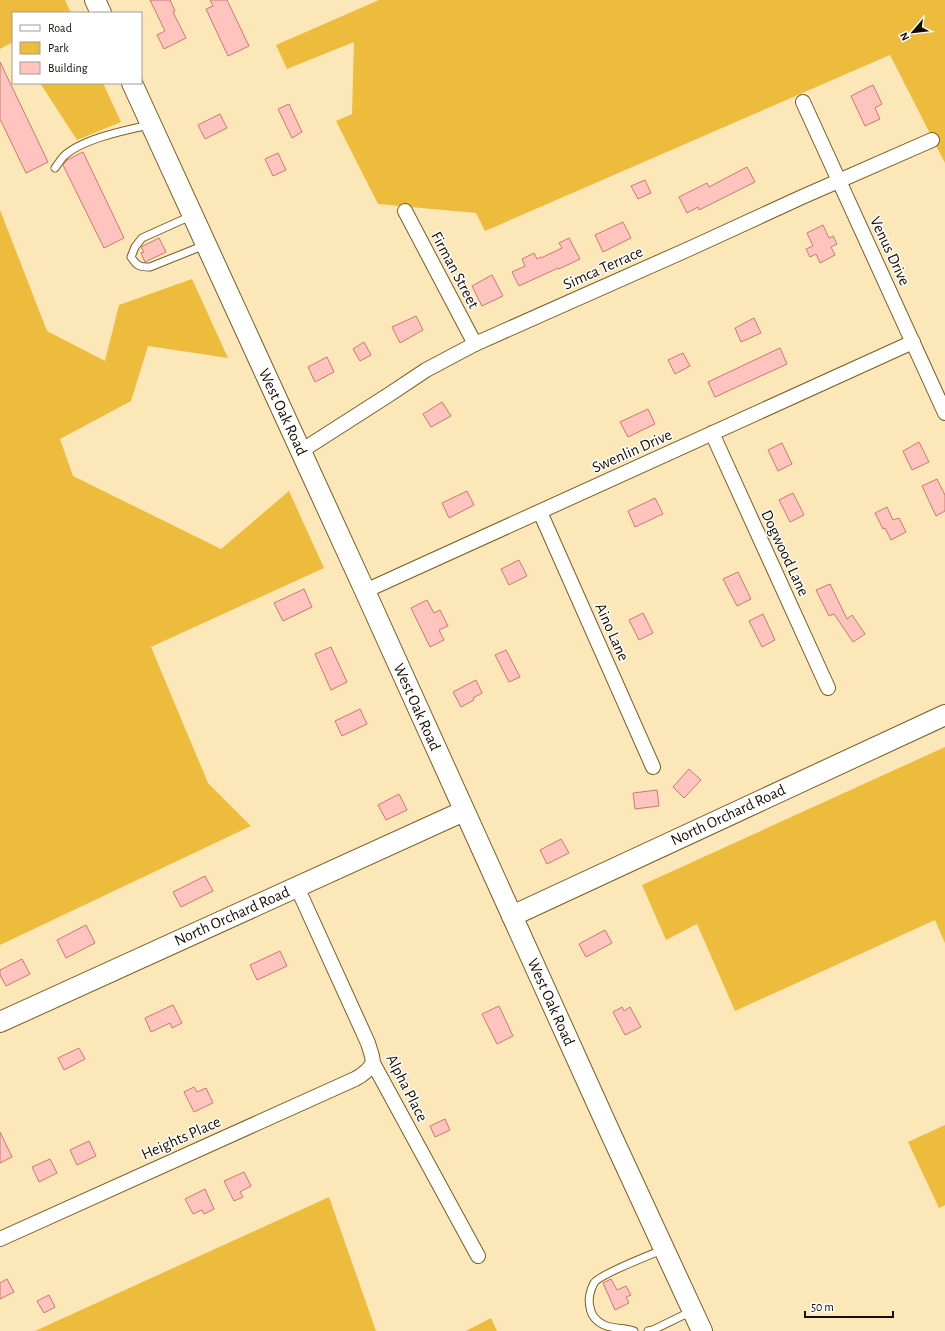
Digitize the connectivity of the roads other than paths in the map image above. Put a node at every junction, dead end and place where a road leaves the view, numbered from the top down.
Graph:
1 (95, 0) edge
2 (101, 12) edge
3 (132, 84) edge
4 (803, 102) dead end
5 (151, 125) junction
6 (932, 140) dead end
7 (55, 168) dead end
8 (839, 181) junction
9 (405, 211) dead end
10 (192, 215) junction
11 (206, 245) junction
12 (913, 342) junction
13 (475, 344) junction
14 (945, 413) edge
15 (712, 433) junction
16 (301, 451) junction
17 (540, 512) junction
18 (365, 591) junction
19 (828, 688) dead end
20 (945, 715) edge
21 (653, 767) dead end
22 (464, 811) junction
23 (297, 887) junction
24 (512, 916) junction
25 (0, 1022) edge
26 (373, 1064) junction
27 (0, 1239) edge
28 (664, 1249) junction
29 (478, 1256) dead end
30 (693, 1310) junction
31 (634, 1331) edge
32 (648, 1331) edge
33 (702, 1331) edge

1 - 2 street
3 - 5 street, West Oak Road
4 - 8 street, Venus Drive
5 - 7 lane
5 - 10 street, West Oak Road
6 - 8 street, Simca Terrace
8 - 12 street, Venus Drive
8 - 13 street, Simca Terrace
9 - 13 street, Firman Street
10 - 11 street, West Oak Road
10 - 11 lane
11 - 16 street, West Oak Road
12 - 14 street, Venus Drive
12 - 15 street, Swenlin Drive
13 - 16 street, Simca Terrace
15 - 17 street, Swenlin Drive
15 - 19 street, Dogwood Lane
16 - 18 street, West Oak Road
17 - 18 street, Swenlin Drive
17 - 21 street, Aino Lane
18 - 22 street, West Oak Road
20 - 24 street, North Orchard Road
22 - 23 street, North Orchard Road
22 - 24 street, West Oak Road
23 - 25 street, North Orchard Road
23 - 26 street, Alpha Place
24 - 28 street, West Oak Road
26 - 27 street, Heights Place
26 - 29 street, Alpha Place
28 - 30 street, West Oak Road
28 - 31 lane
30 - 32 lane
30 - 33 street, West Oak Road

